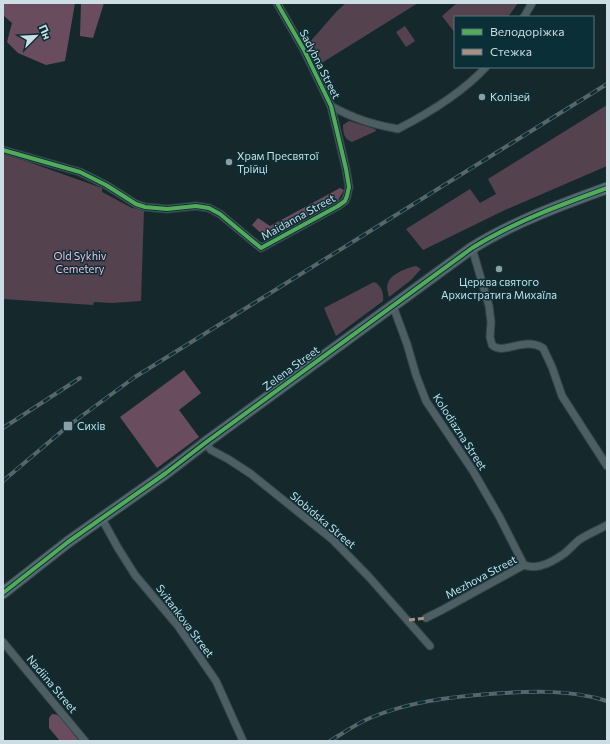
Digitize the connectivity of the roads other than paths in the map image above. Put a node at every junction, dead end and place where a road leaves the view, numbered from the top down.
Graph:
1 (277, 3) edge
2 (532, 3) edge
3 (525, 16) edge
4 (485, 68) edge
5 (331, 106) junction
6 (3, 150) edge
7 (344, 159) joint
8 (607, 188) edge
9 (472, 248) junction
10 (393, 306) junction
11 (205, 443) junction
12 (607, 466) edge
13 (102, 519) junction
14 (607, 524) edge
15 (524, 565) junction
16 (3, 593) edge
17 (426, 618) dead end
18 (3, 642) edge
19 (430, 646) dead end
20 (85, 741) edge
21 (244, 741) edge

1 - 5 street, Sadybna Street
2 - 3 street
4 - 5 street
5 - 7 street, Sadybna Street
6 - 7 street, Maidanna Street
8 - 9 main road, Zelena Street
9 - 10 main road, Zelena Street
9 - 12 street
10 - 11 main road, Zelena Street
10 - 15 street, Kolodiazna Street
11 - 13 main road, Zelena Street
11 - 19 street, Slobidska Street
13 - 16 main road, Zelena Street
13 - 21 street, Svitankova Street
14 - 15 street, Mezhova Street
15 - 17 street, Mezhova Street
18 - 20 street, Nadiina Street

